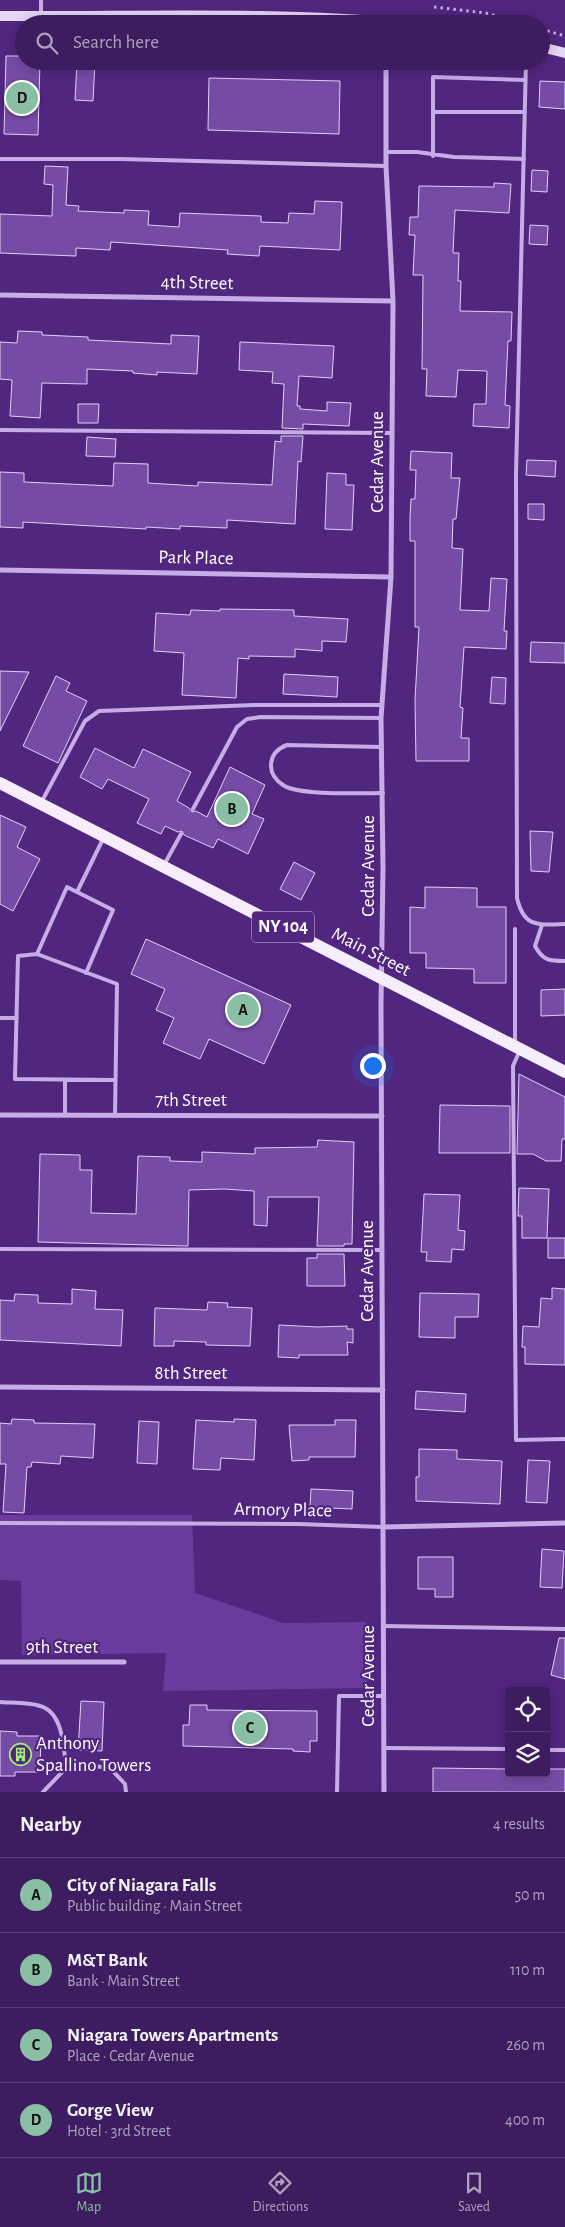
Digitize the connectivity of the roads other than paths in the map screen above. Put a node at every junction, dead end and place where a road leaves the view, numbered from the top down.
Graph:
1 (41, 0) edge
2 (41, 15) edge
3 (0, 16) edge
4 (15, 16) edge
5 (550, 49) edge
6 (565, 53) edge
7 (386, 70) edge
8 (526, 70) edge
9 (525, 80) junction
10 (433, 112) junction
11 (525, 112) junction
12 (386, 152) junction
13 (433, 156) junction
14 (0, 159) edge
15 (524, 159) junction
16 (386, 166) junction
17 (0, 294) edge
18 (393, 301) junction
19 (0, 430) edge
20 (391, 433) junction
21 (0, 570) edge
22 (391, 577) junction
23 (381, 705) junction
24 (381, 718) junction
25 (381, 747) junction
26 (0, 783) edge
27 (382, 793) junction
28 (40, 804) junction
29 (193, 809) dead end
30 (181, 834) dead end
31 (104, 837) junction
32 (162, 867) junction
33 (77, 892) junction
34 (565, 924) edge
35 (542, 925) junction
36 (514, 929) dead end
37 (37, 954) junction
38 (565, 961) edge
39 (86, 973) junction
40 (382, 977) junction
41 (0, 1018) edge
42 (17, 1018) junction
43 (517, 1048) junction
44 (565, 1072) edge
45 (66, 1080) junction
46 (115, 1080) junction
47 (0, 1115) edge
48 (65, 1115) junction
49 (114, 1115) junction
50 (382, 1116) junction
51 (0, 1249) edge
52 (382, 1250) junction
53 (0, 1387) edge
54 (383, 1390) junction
55 (565, 1440) edge
56 (0, 1523) edge
57 (565, 1523) edge
58 (383, 1527) junction
59 (383, 1626) junction
60 (565, 1629) edge
61 (0, 1662) edge
62 (124, 1662) dead end
63 (384, 1696) junction
64 (0, 1702) edge
65 (383, 1748) junction
66 (505, 1749) edge
67 (550, 1750) edge
68 (565, 1750) edge
69 (66, 1768) junction
70 (43, 1792) edge
71 (126, 1792) edge
72 (337, 1792) edge
73 (384, 1792) edge

1 - 2 lane
3 - 4 street
5 - 6 street
7 - 12 street, Cedar Avenue
8 - 9 lane
9 - 10 lane
9 - 11 lane
10 - 11 lane
10 - 13 lane
11 - 15 lane
12 - 13 lane
12 - 16 street, Cedar Avenue
13 - 15 lane
14 - 16 lane
15 - 35 lane
16 - 18 street, Cedar Avenue
17 - 18 street, 4th Street
18 - 20 street, Cedar Avenue
19 - 20 lane
20 - 22 street, Cedar Avenue
21 - 22 street, Park Place
22 - 23 street, Cedar Avenue
23 - 24 street, Cedar Avenue
23 - 28 lane
24 - 25 street, Cedar Avenue
24 - 29 lane
25 - 27 street, Cedar Avenue
25 - 27 lane
26 - 28 main road, Main Street / NY 104
27 - 40 street, Cedar Avenue
28 - 31 main road, Main Street / NY 104
30 - 32 lane
31 - 32 main road, Main Street / NY 104
31 - 33 lane
32 - 40 main road, Main Street / NY 104
33 - 37 lane
33 - 39 lane
34 - 35 lane
35 - 38 lane
36 - 43 lane
37 - 39 lane
37 - 42 lane
39 - 46 lane
40 - 43 main road, Main Street / NY 104
40 - 50 street, Cedar Avenue
41 - 42 lane
42 - 45 lane
43 - 44 main road, Main Street / NY 104
43 - 55 lane
45 - 46 lane
45 - 48 lane
46 - 49 lane
47 - 48 street, 7th Street
48 - 49 street, 7th Street
49 - 50 street, 7th Street
50 - 52 street, Cedar Avenue
51 - 52 lane
52 - 54 street, Cedar Avenue
53 - 54 street, 8th Street
54 - 58 street, Cedar Avenue
56 - 58 lane, Armory Place
57 - 58 street, Armory Place
58 - 59 street, Cedar Avenue
59 - 60 lane
59 - 63 street, Cedar Avenue
61 - 62 street, 9th Street
63 - 65 street, Cedar Avenue
63 - 72 lane
64 - 69 lane
65 - 66 lane
65 - 73 street, Cedar Avenue
67 - 68 lane
69 - 70 lane
69 - 71 lane

